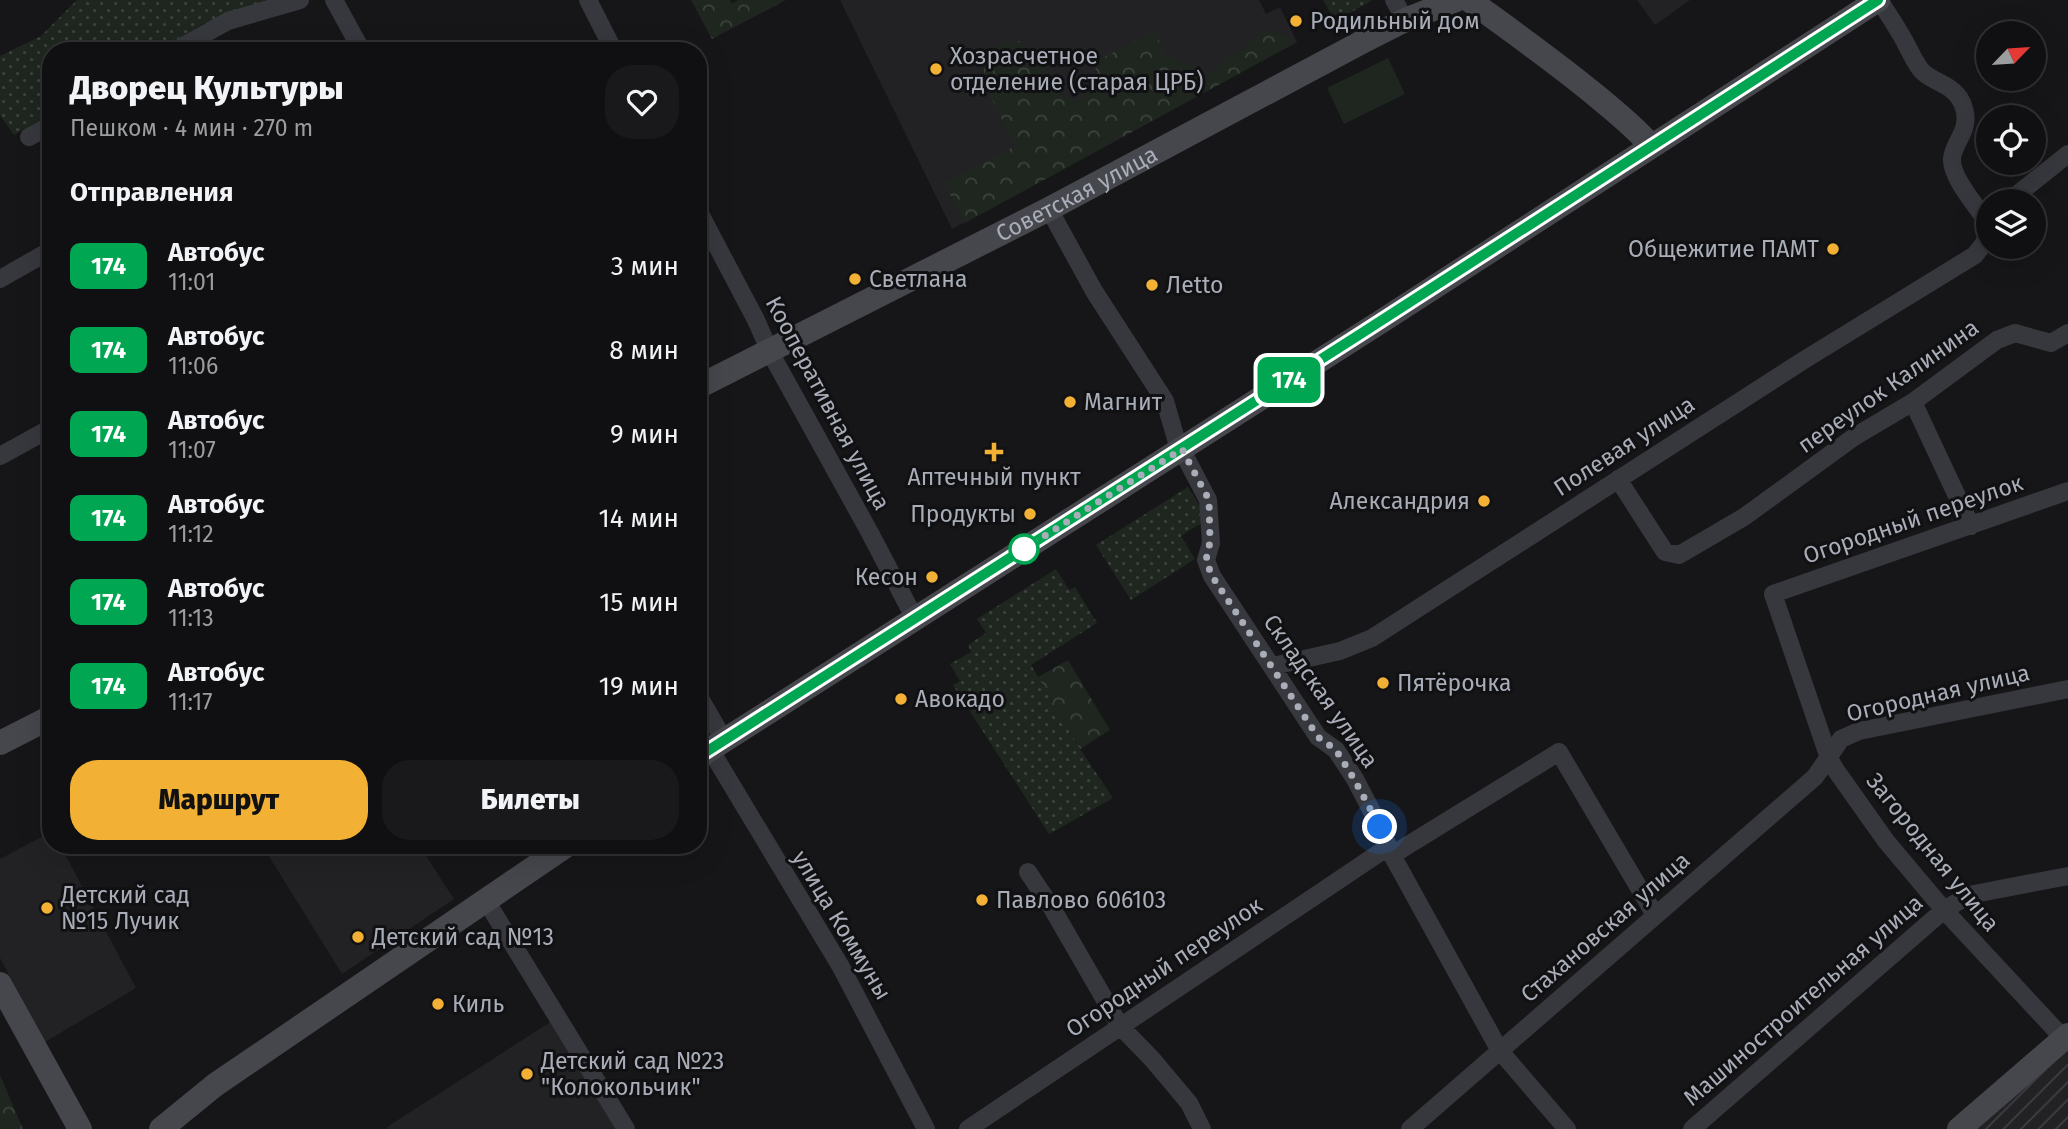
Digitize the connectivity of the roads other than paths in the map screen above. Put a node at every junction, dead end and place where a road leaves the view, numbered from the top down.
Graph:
1 (300, 0) edge
2 (334, 0) edge
3 (588, 0) edge
4 (1456, 0) edge
5 (1469, 0) edge
6 (1878, 0) edge
7 (1400, 10) edge
8 (190, 42) edge
9 (357, 42) edge
10 (609, 42) edge
11 (42, 130) edge
12 (29, 137) dead end
13 (1651, 146) junction
14 (2068, 154) edge
15 (2023, 189) edge
16 (1976, 205) edge
17 (1049, 209) junction
18 (707, 227) edge
19 (1976, 254) edge
20 (42, 255) edge
21 (0, 279) edge
22 (2068, 333) edge
23 (769, 352) junction
24 (707, 383) edge
25 (1913, 402) junction
26 (42, 432) edge
27 (1182, 449) junction
28 (1, 451) edge
29 (1618, 479) junction
30 (2068, 491) edge
31 (1971, 526) junction
32 (1773, 594) joint
33 (915, 619) junction
34 (1273, 666) junction
35 (2068, 689) edge
36 (42, 722) edge
37 (0, 743) edge
38 (711, 749) edge
39 (1829, 758) junction
40 (1390, 851) junction
41 (553, 854) edge
42 (1028, 872) dead end
43 (2068, 876) edge
44 (485, 900) junction
45 (1944, 910) junction
46 (1655, 915) junction
47 (0, 984) edge
48 (1120, 1026) junction
49 (2066, 1037) edge
50 (1500, 1051) junction
51 (80, 1129) edge
52 (161, 1129) edge
53 (626, 1129) edge
54 (926, 1129) edge
55 (968, 1129) edge
56 (1202, 1129) edge
57 (1410, 1129) edge
58 (1567, 1129) edge
59 (1692, 1129) edge
60 (1959, 1129) edge

1 - 8 street
2 - 9 street
3 - 10 street
4 - 7 main road, Советская улица
5 - 13 main road
6 - 13 main road
6 - 16 street
7 - 17 main road, Советская улица
11 - 12 street
13 - 27 main road
14 - 15 street
17 - 23 main road, Советская улица
17 - 27 street, Складская улица
18 - 23 street, Кооперативная улица
19 - 29 street, Полевая улица
20 - 21 street
22 - 25 street, переулок Калинина
23 - 24 main road, Советская улица
23 - 33 street, Кооперативная улица
25 - 29 street, переулок Калинина
25 - 31 street
26 - 28 street
27 - 33 main road
27 - 34 street, Складская улица
29 - 34 street, Полевая улица
30 - 31 street, Огородный переулок
31 - 32 street, Огородный переулок
32 - 39 street, Загородная улица
33 - 38 main road
34 - 40 street, Складская улица
35 - 39 street, Огородная улица
36 - 37 main road
38 - 54 street, улица Коммуны
39 - 45 street, Загородная улица
39 - 46 street, Стахановская улица
40 - 46 street, Огородный переулок
40 - 48 street, Огородный переулок
40 - 50 street, Складская улица
41 - 44 main road
42 - 48 street
43 - 45 street, Машиностроительная улица
44 - 52 main road
44 - 53 street
45 - 49 street, Загородная улица
45 - 59 street, Машиностроительная улица
46 - 50 street, Стахановская улица
47 - 51 main road
48 - 55 street, Огородный переулок
48 - 56 street
49 - 60 main road
50 - 57 street, Стахановская улица
50 - 58 street, Складская улица

